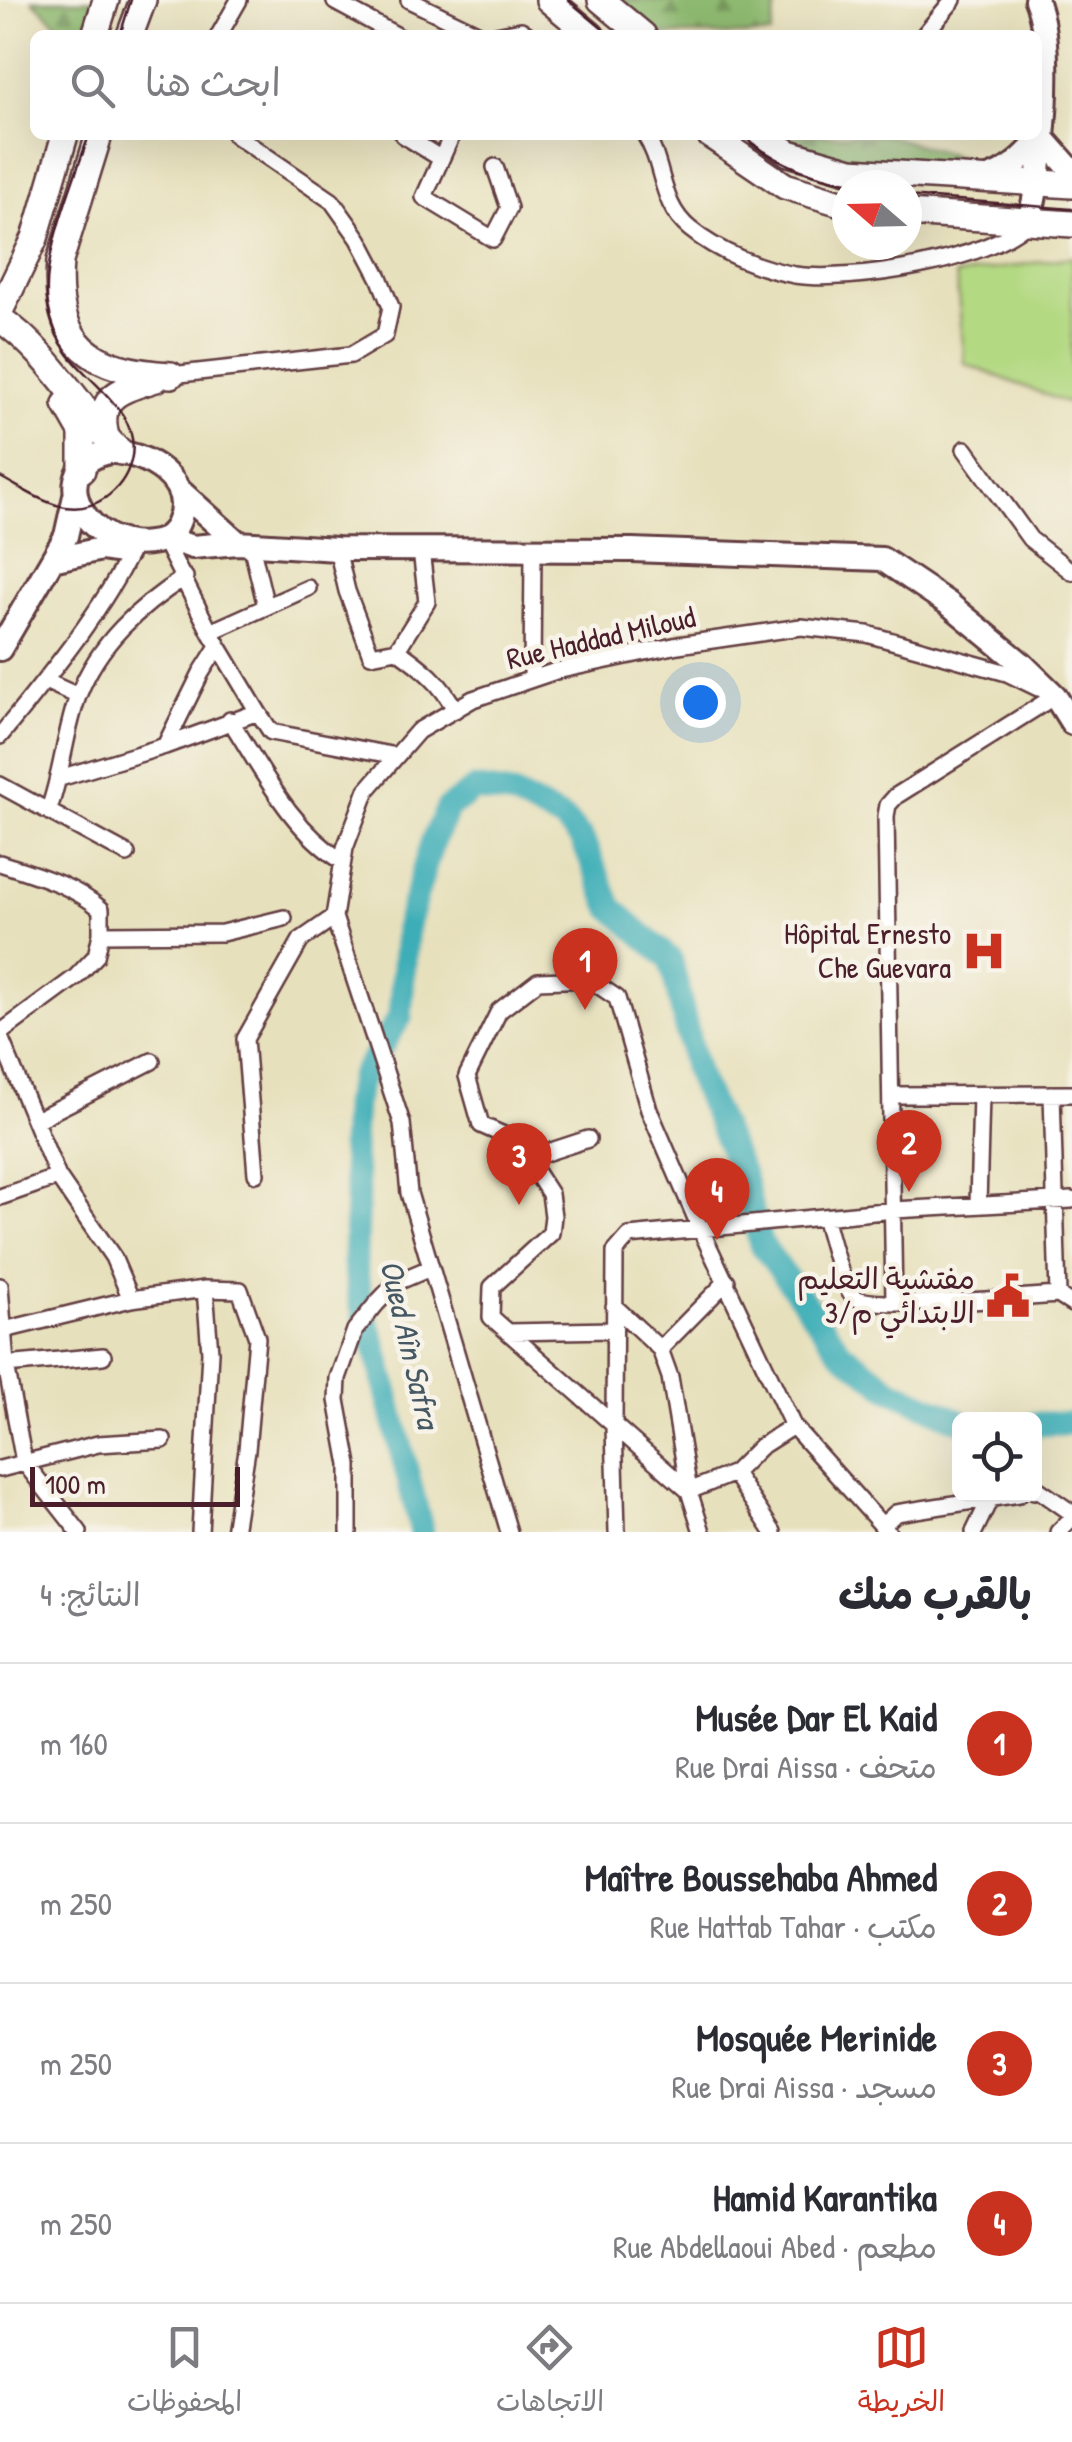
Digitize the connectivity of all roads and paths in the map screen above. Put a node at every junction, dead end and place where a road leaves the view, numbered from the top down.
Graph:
1 (106, 0) edge
2 (143, 0) edge
3 (239, 0) edge
4 (409, 0) edge
5 (550, 0) edge
6 (601, 0) edge
7 (953, 0) edge
8 (1036, 0) edge
9 (335, 2) edge
10 (96, 30) edge
11 (132, 30) edge
12 (222, 30) edge
13 (387, 30) edge
14 (470, 30) edge
15 (585, 30) edge
16 (637, 30) edge
17 (928, 30) edge
18 (1042, 30) edge
19 (1042, 32) edge
20 (1042, 108) edge
21 (1042, 124) edge
22 (63, 140) edge
23 (97, 140) edge
24 (242, 140) edge
25 (413, 140) edge
26 (449, 140) edge
27 (648, 140) edge
28 (717, 140) edge
29 (769, 140) edge
30 (1032, 140) edge
31 (1040, 140) edge
32 (440, 158) junction
33 (495, 167) dead end
34 (1072, 172) edge
35 (982, 180) junction
36 (1037, 184) junction
37 (1072, 186) edge
38 (832, 201) edge
39 (922, 214) edge
40 (1029, 221) junction
41 (1072, 224) edge
42 (11, 272) edge
43 (0, 311) edge
44 (0, 321) edge
45 (84, 351) junction
46 (170, 374) junction
47 (109, 440) junction
48 (966, 449) dead end
49 (79, 482) junction
50 (180, 490) junction
51 (108, 535) junction
52 (166, 539) junction
53 (245, 543) junction
54 (132, 549) junction
55 (338, 550) junction
56 (421, 550) junction
57 (532, 550) junction
58 (52, 560) junction
59 (1072, 572) edge
60 (185, 577) junction
61 (308, 588) dead end
62 (266, 607) junction
63 (215, 639) junction
64 (0, 648) edge
65 (397, 650) junction
66 (532, 679) junction
67 (45, 681) junction
68 (78, 696) junction
69 (1055, 696) junction
70 (455, 710) junction
71 (258, 712) junction
72 (230, 720) junction
73 (1072, 722) edge
74 (0, 736) edge
75 (165, 746) junction
76 (396, 756) junction
77 (60, 778) junction
78 (0, 785) edge
79 (49, 810) junction
80 (127, 854) dead end
81 (342, 861) junction
82 (0, 863) edge
83 (334, 917) junction
84 (284, 918) dead end
85 (101, 934) junction
86 (0, 1035) edge
87 (152, 1061) dead end
88 (981, 1094) junction
89 (1052, 1094) junction
90 (1072, 1094) edge
91 (892, 1095) junction
92 (36, 1120) junction
93 (588, 1140) dead end
94 (527, 1159) junction
95 (256, 1174) dead end
96 (58, 1177) junction
97 (0, 1197) edge
98 (1072, 1200) edge
99 (1054, 1201) junction
100 (978, 1206) junction
101 (894, 1210) junction
102 (824, 1217) junction
103 (708, 1229) junction
104 (430, 1268) junction
105 (727, 1281) junction
106 (0, 1286) edge
107 (205, 1289) junction
108 (131, 1299) junction
109 (1065, 1300) edge
110 (894, 1303) junction
111 (614, 1306) junction
112 (3, 1330) edge
113 (613, 1330) junction
114 (508, 1332) junction
115 (660, 1348) junction
116 (103, 1356) dead end
117 (6, 1365) junction
118 (793, 1426) junction
119 (614, 1427) junction
120 (163, 1440) dead end
121 (24, 1462) junction
122 (0, 1469) edge
123 (734, 1473) junction
124 (689, 1491) junction
125 (1042, 1492) edge
126 (981, 1502) edge
127 (989, 1502) edge
128 (1072, 1516) edge
129 (885, 1529) edge
130 (976, 1531) edge
131 (79, 1532) edge
132 (200, 1532) edge
133 (234, 1532) edge
134 (348, 1532) edge
135 (509, 1532) edge
136 (618, 1532) edge
137 (702, 1532) edge
138 (773, 1532) edge
139 (1058, 1532) edge

1 - 10 main road
2 - 11 main road
3 - 12 street
4 - 14 street
5 - 15 main road
6 - 16 main road
7 - 17 street
8 - 18 main road
9 - 13 street
19 - 20 main road
21 - 34 main road
22 - 42 main road
23 - 45 main road
24 - 46 street
25 - 32 street
26 - 32 street
27 - 40 street
28 - 38 main road
29 - 35 main road
30 - 35 main road
31 - 36 main road
32 - 33 street
35 - 36 main road
36 - 37 main road
36 - 40 main road
39 - 40 main road
40 - 41 main road
42 - 43 main road
44 - 47 main road
44 - 49 main road
45 - 46 main road
45 - 47 main road
46 - 47 main road
47 - 49 main road
47 - 50 main road
48 - 59 street
49 - 51 main road
49 - 58 main road
50 - 52 main road
50 - 53 main road
51 - 54 main road
51 - 58 main road
52 - 53 main road
52 - 54 main road
52 - 60 street
53 - 55 main road
53 - 62 street
54 - 58 main road
54 - 67 street
55 - 56 main road
55 - 65 street
56 - 57 main road
56 - 65 street
57 - 66 street
57 - 69 main road
58 - 64 main road
60 - 63 street
60 - 68 street
61 - 62 street
62 - 63 street
63 - 71 street
63 - 75 street
65 - 70 street
66 - 69 street, Rue Haddad Miloud
66 - 70 street, Rue Haddad Miloud
67 - 68 street
67 - 74 street
68 - 77 street
69 - 73 main road
69 - 91 street
70 - 76 street, Rue Haddad Miloud
71 - 72 street
71 - 76 street
72 - 75 street
72 - 81 street
75 - 77 street
76 - 81 street, Rue Haddad Miloud
77 - 79 street
78 - 79 street
79 - 80 street
81 - 83 street, Rue Haddad Miloud
82 - 85 street
83 - 95 street
83 - 104 street, Rue Haddad Miloud
84 - 85 street
85 - 86 street
86 - 92 street
87 - 92 street
88 - 89 street
88 - 91 street
88 - 100 street
89 - 90 street
89 - 99 street
91 - 101 street
92 - 96 street
93 - 94 street
94 - 103 street
94 - 114 street
96 - 97 street
96 - 108 street
98 - 99 street
99 - 100 street
99 - 109 street
100 - 101 street
101 - 102 street
101 - 110 street
102 - 103 street
102 - 110 street
103 - 105 street
103 - 111 street
104 - 134 street
104 - 135 street
105 - 115 street
105 - 118 street
106 - 112 street
107 - 108 street
107 - 132 street
107 - 133 street
108 - 112 street
109 - 110 street
111 - 113 street
111 - 115 street
112 - 117 street
113 - 114 street
113 - 119 street
114 - 119 street
115 - 124 street
116 - 117 street
117 - 121 street
118 - 123 street
118 - 129 street
119 - 124 street
119 - 136 street
120 - 121 street
121 - 122 street
121 - 131 street
123 - 124 street
123 - 138 street
124 - 137 street
125 - 128 street
126 - 129 street
127 - 130 street
128 - 139 street

